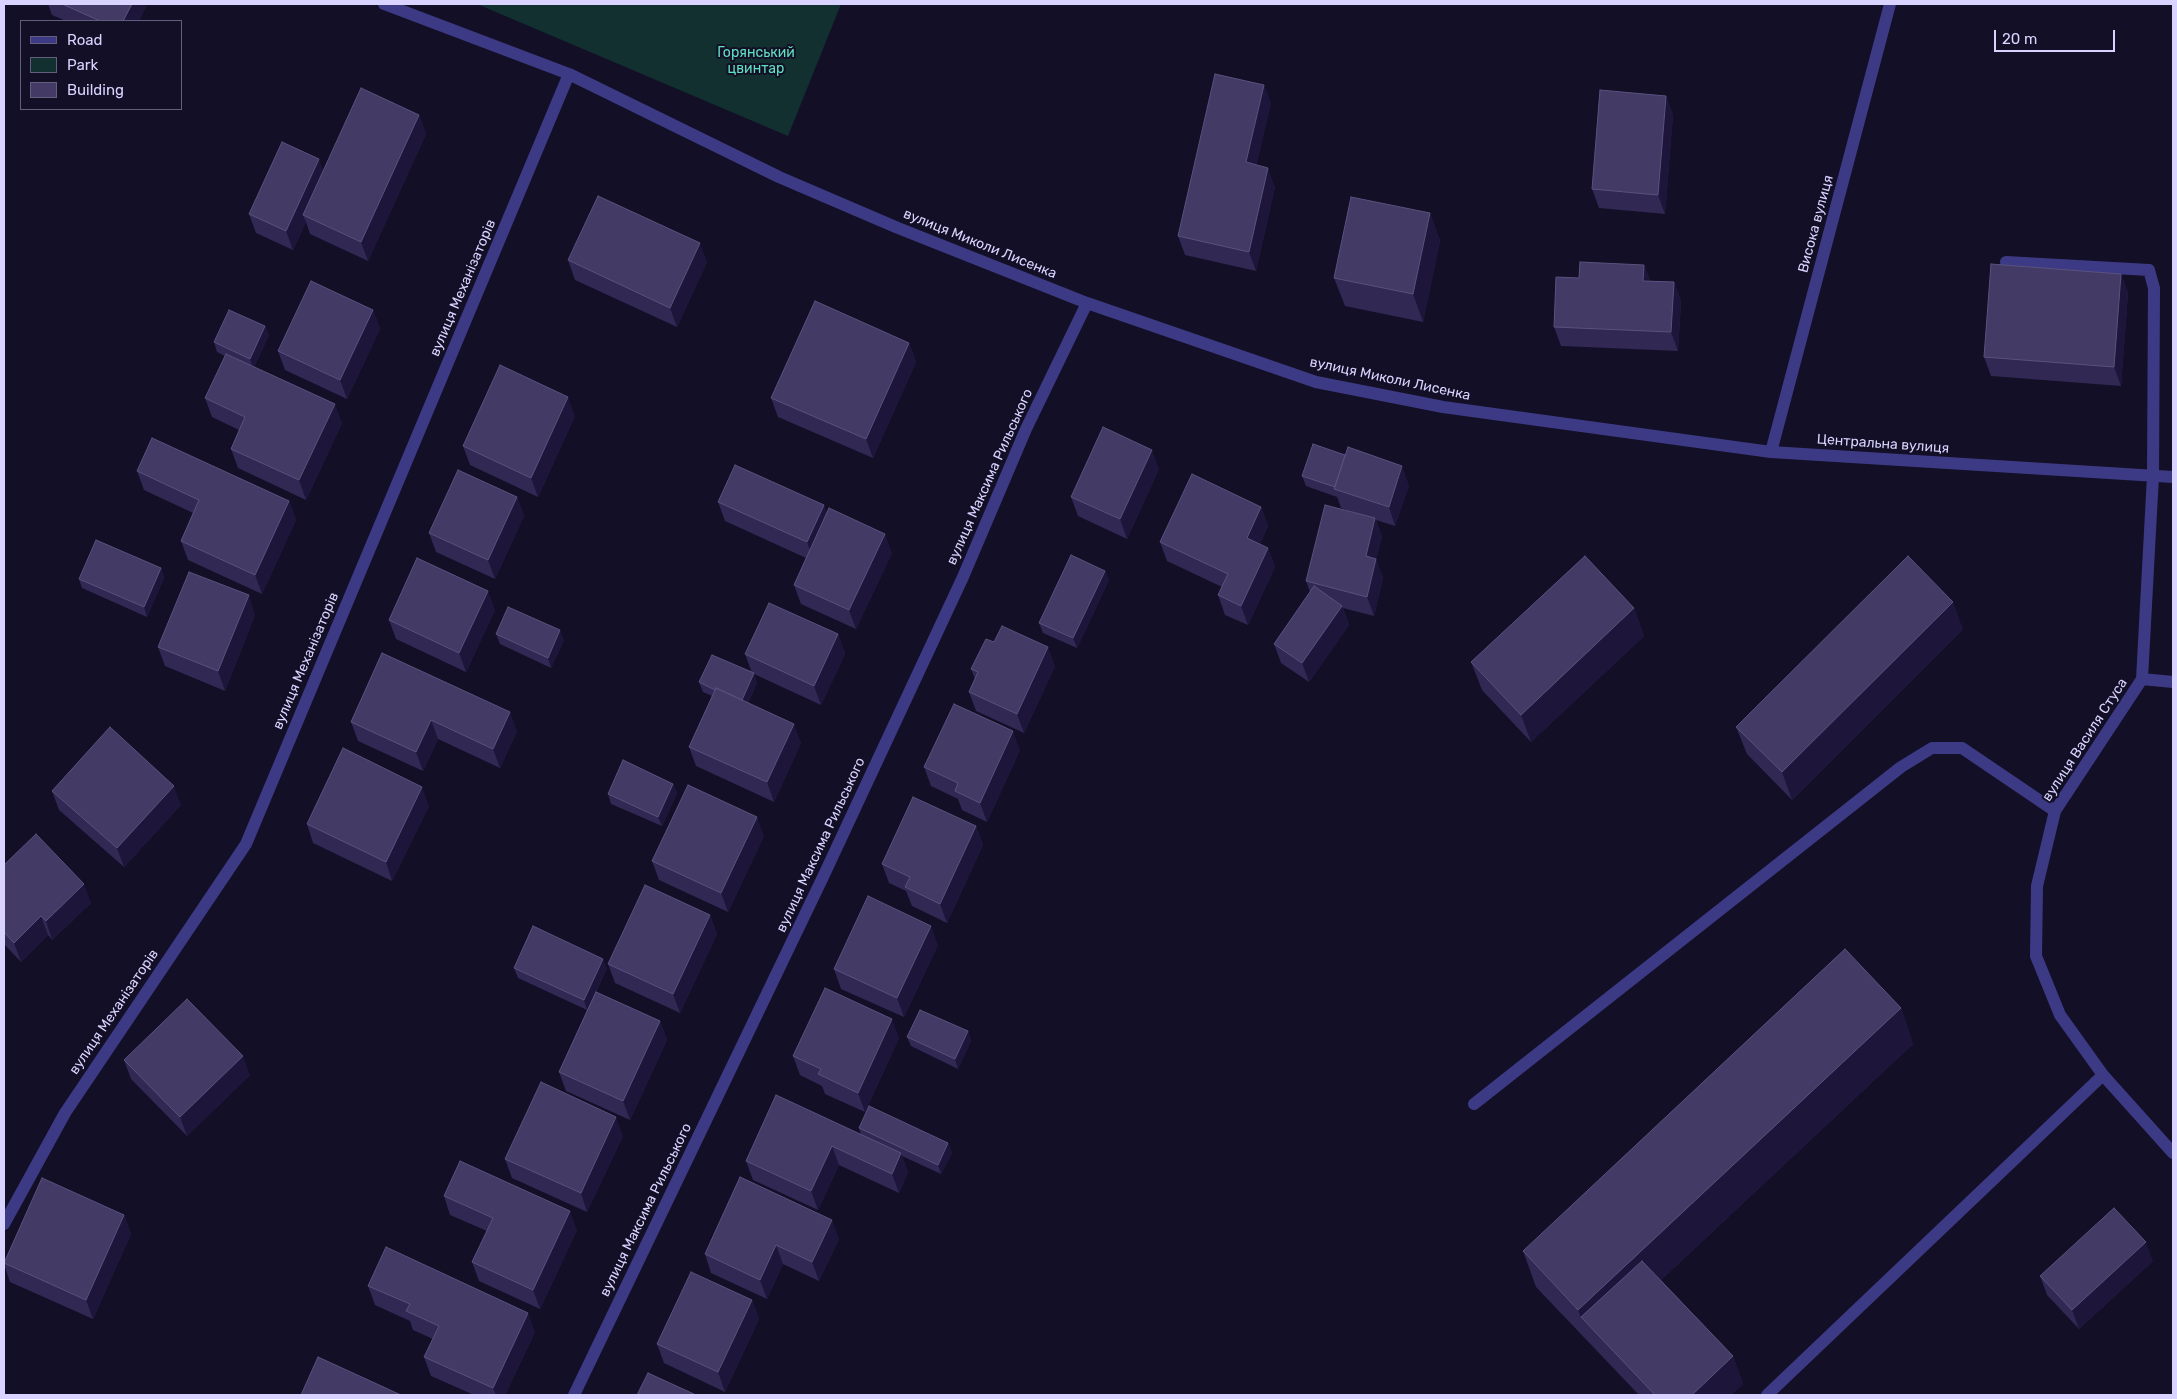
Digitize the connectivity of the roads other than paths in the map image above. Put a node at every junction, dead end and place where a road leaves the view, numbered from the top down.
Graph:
1 (384, 4) edge
2 (1890, 4) edge
3 (569, 74) junction
4 (2006, 262) dead end
5 (1087, 303) junction
6 (1592, 429) joint
7 (1771, 452) junction
8 (2153, 476) junction
9 (2173, 477) edge
10 (2142, 679) junction
11 (2173, 682) edge
12 (2055, 811) junction
13 (2103, 1075) junction
14 (1474, 1104) dead end
15 (2173, 1153) edge
16 (4, 1224) edge
17 (574, 1395) edge
18 (1767, 1395) edge

1 - 3 street, вулиця Миколи Лисенка
2 - 7 street, Висока вулиця
3 - 5 street, вулиця Миколи Лисенка
3 - 16 street, вулиця Механізаторів
4 - 8 street, вулиця Василя Стуса
5 - 6 street, вулиця Миколи Лисенка
5 - 17 street, вулиця Максима Рильського
6 - 7 street, Центральна вулиця
7 - 8 street, Центральна вулиця
8 - 9 street, Центральна вулиця
8 - 10 street, вулиця Василя Стуса
10 - 11 street
10 - 12 street, вулиця Василя Стуса
12 - 13 street, вулиця Василя Стуса
12 - 14 street
13 - 15 street, вулиця Василя Стуса
13 - 18 street

